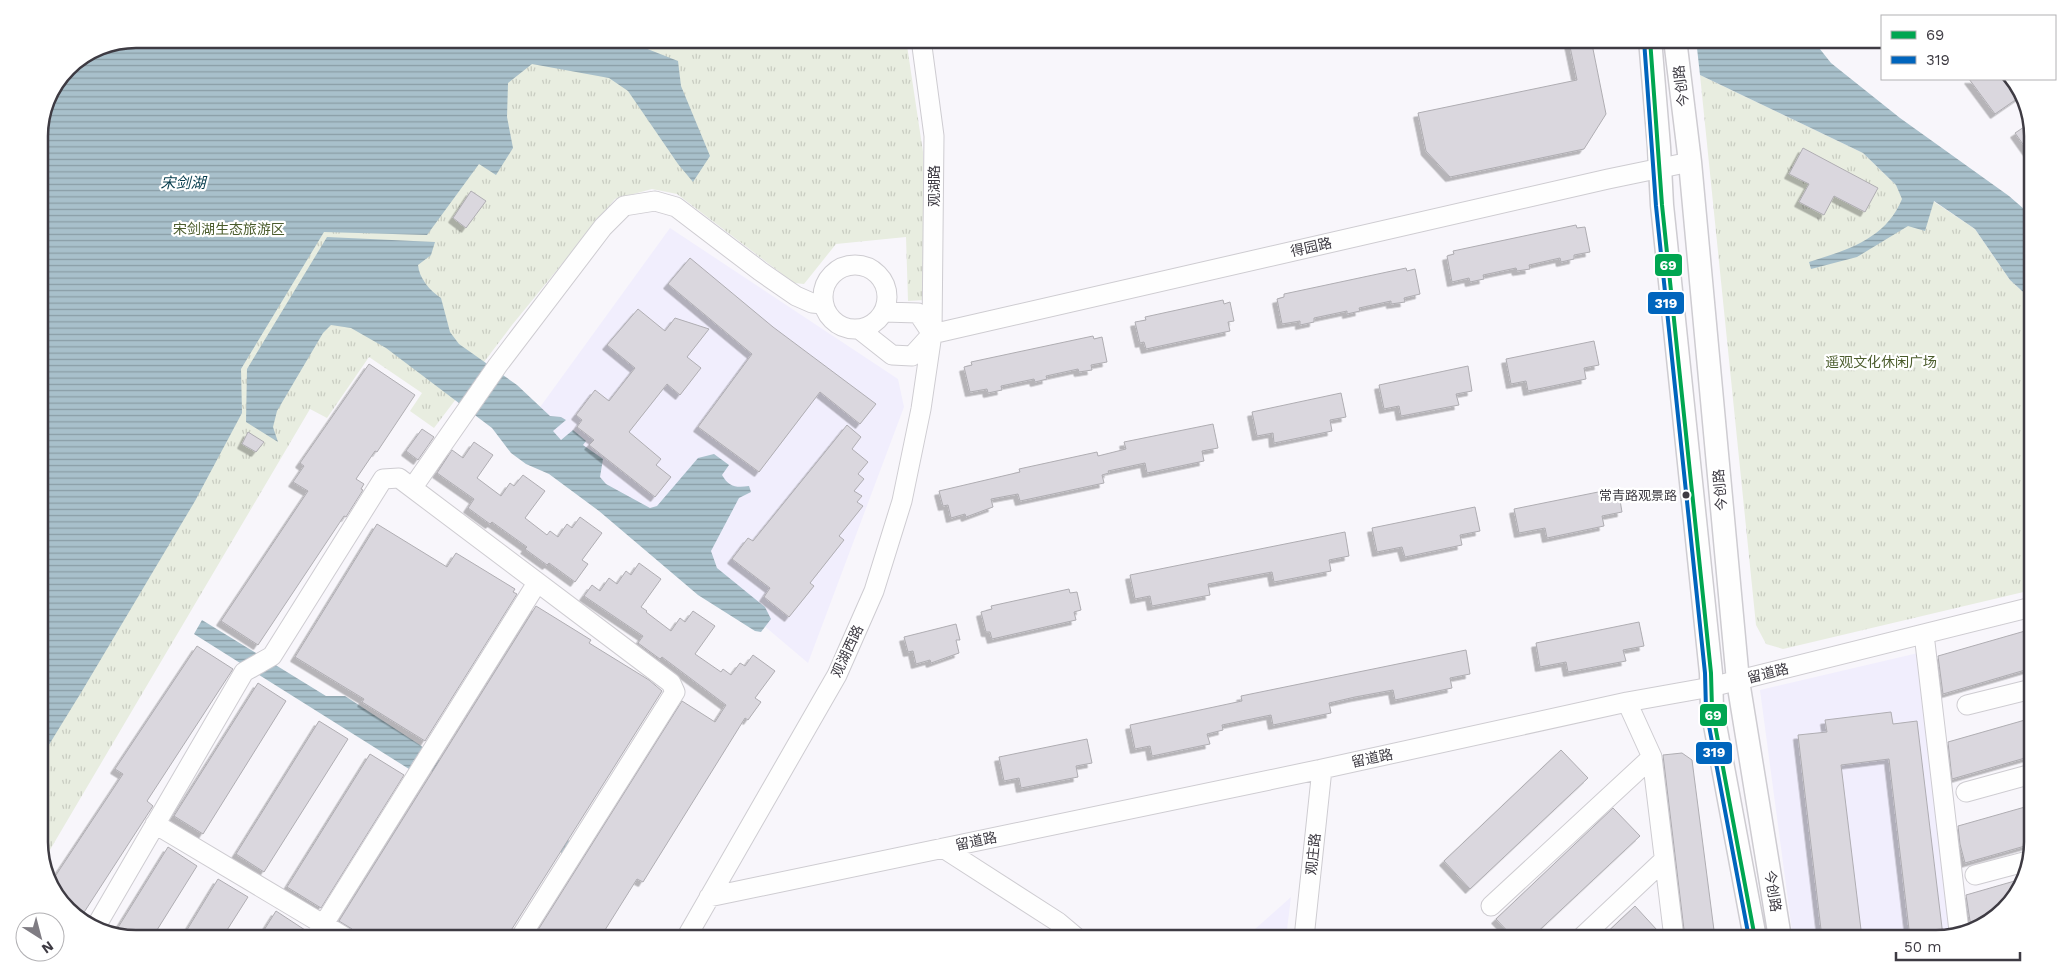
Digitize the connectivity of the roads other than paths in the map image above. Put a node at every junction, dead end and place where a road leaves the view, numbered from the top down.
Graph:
1 (922, 48) edge
2 (1651, 48) edge
3 (1676, 48) edge
4 (1690, 162) junction
5 (1660, 168) junction
6 (824, 304) junction
7 (884, 312) junction
8 (859, 330) junction
9 (932, 334) junction
10 (413, 488) junction
11 (537, 583) junction
12 (2024, 609) edge
13 (1924, 634) junction
14 (1738, 680) junction
15 (1711, 687) junction
16 (2024, 691) edge
17 (1627, 702) junction
18 (1967, 705) dead end
19 (1652, 758) junction
20 (1322, 769) junction
21 (2024, 776) edge
22 (1966, 792) dead end
23 (155, 824) junction
24 (943, 848) junction
25 (1664, 860) junction
26 (2020, 863) edge
27 (1975, 875) dead end
28 (709, 897) junction
29 (1491, 906) dead end
30 (99, 921) edge
31 (1959, 926) edge
32 (314, 929) edge
33 (321, 929) edge
34 (526, 929) edge
35 (691, 929) edge
36 (1066, 929) edge
37 (1305, 929) edge
38 (1591, 929) edge
39 (1671, 929) edge
40 (1753, 929) edge
41 (1779, 929) edge

1 - 9 street, 观湖路
2 - 5 main road, 今创路
3 - 4 main road, 今创路
4 - 5 street, 得园路
4 - 14 main road, 今创路
5 - 9 street, 得园路
5 - 15 main road, 今创路
6 - 7 street
6 - 8 street
6 - 10 street
7 - 8 street
7 - 9 street
8 - 9 street
9 - 28 street, 观湖西路
10 - 11 street
10 - 23 street
11 - 33 street
11 - 34 street
12 - 13 street, 留道路
13 - 14 street, 留道路
13 - 31 street
14 - 15 street, 留道路
14 - 41 main road, 今创路
15 - 17 street, 留道路
15 - 40 main road, 今创路
16 - 18 street
17 - 19 street
17 - 20 street, 留道路
19 - 25 street
19 - 29 street
20 - 24 street, 留道路
20 - 37 street, 观庄路
21 - 22 street
23 - 30 street
23 - 32 street
24 - 28 street, 留道路
24 - 36 street
25 - 38 street
25 - 39 street
26 - 27 street
28 - 35 street, 观湖西路

